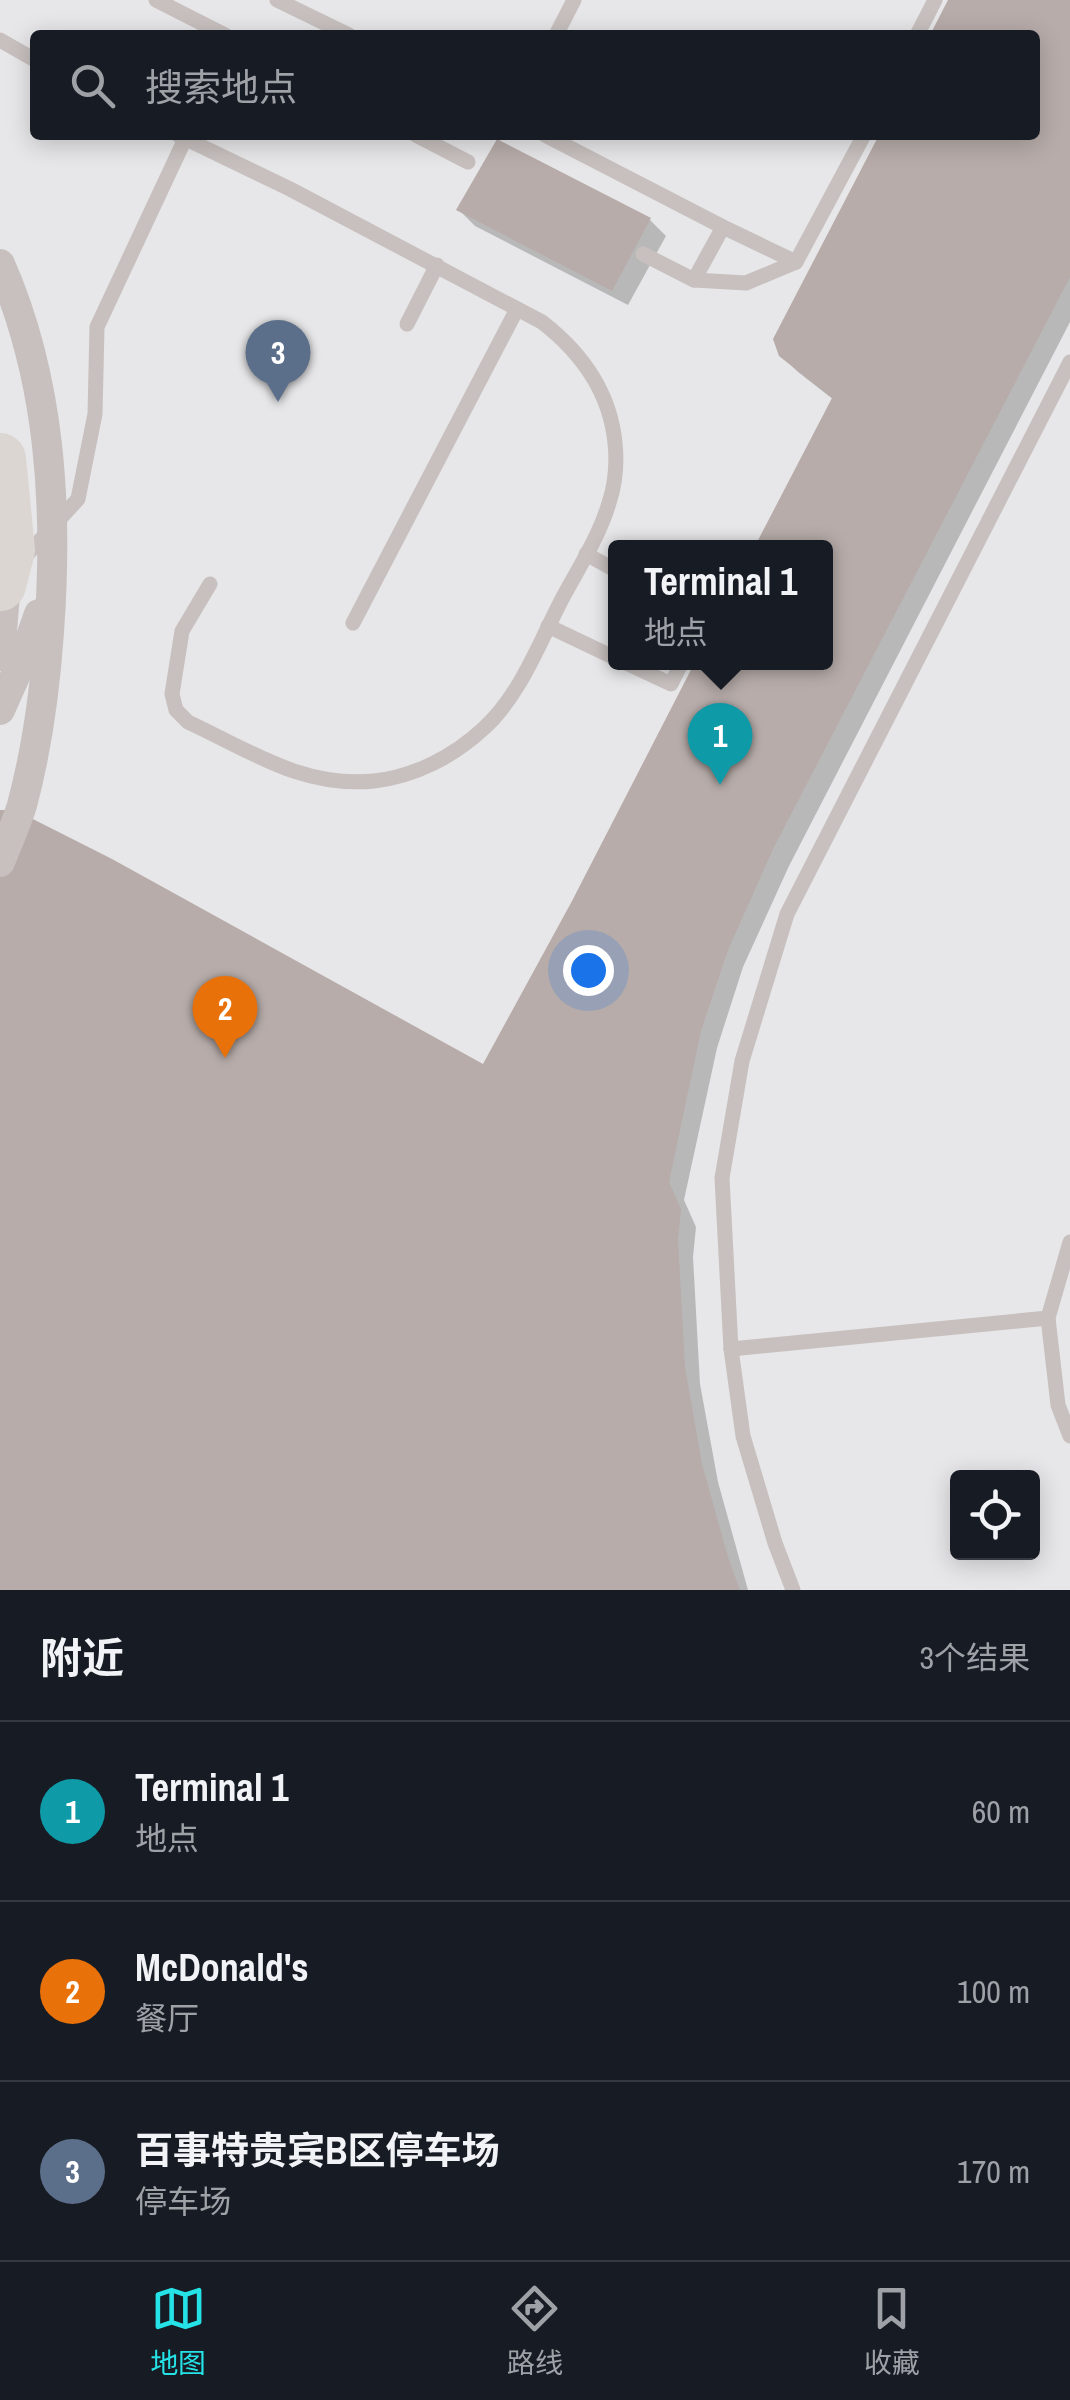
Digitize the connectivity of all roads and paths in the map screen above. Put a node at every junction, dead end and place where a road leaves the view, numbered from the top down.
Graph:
1 (156, 0) edge
2 (278, 0) edge
3 (574, 0) edge
4 (936, 0) edge
5 (216, 30) edge
6 (339, 30) edge
7 (559, 30) edge
8 (920, 30) edge
9 (0, 40) edge
10 (30, 57) edge
11 (180, 140) edge
12 (187, 140) edge
13 (426, 140) edge
14 (556, 140) edge
15 (861, 140) edge
16 (468, 162) dead end
17 (723, 227) junction
18 (643, 254) dead end
19 (796, 262) junction
20 (0, 264) edge
21 (437, 265) junction
22 (694, 280) junction
23 (517, 308) junction
24 (407, 324) dead end
25 (1070, 362) edge
26 (12, 468) edge
27 (78, 499) junction
28 (586, 554) junction
29 (608, 566) edge
30 (15, 573) edge
31 (210, 584) dead end
32 (353, 622) dead end
33 (548, 626) junction
34 (608, 655) edge
35 (0, 656) edge
36 (641, 670) edge
37 (678, 670) edge
38 (0, 710) edge
39 (0, 862) edge
40 (1070, 1242) edge
41 (1048, 1318) junction
42 (731, 1349) junction
43 (1070, 1436) edge
44 (793, 1590) edge

1 - 5 lane
2 - 6 lane
3 - 7 lane
4 - 8 lane
9 - 10 lane
11 - 27 lane
12 - 21 lane
13 - 16 lane
14 - 17 lane
15 - 19 lane
17 - 19 lane
17 - 22 lane
18 - 22 lane
19 - 22 lane
20 - 30 street
21 - 23 lane
21 - 24 lane
23 - 28 lane
23 - 32 lane
25 - 42 lane
26 - 27 lane
26 - 30 highway
27 - 30 lane
28 - 29 lane
28 - 33 lane
30 - 35 street
30 - 38 street
30 - 39 street
31 - 33 lane
33 - 34 lane
36 - 37 lane
40 - 41 lane
41 - 42 lane
41 - 43 lane
42 - 44 lane

